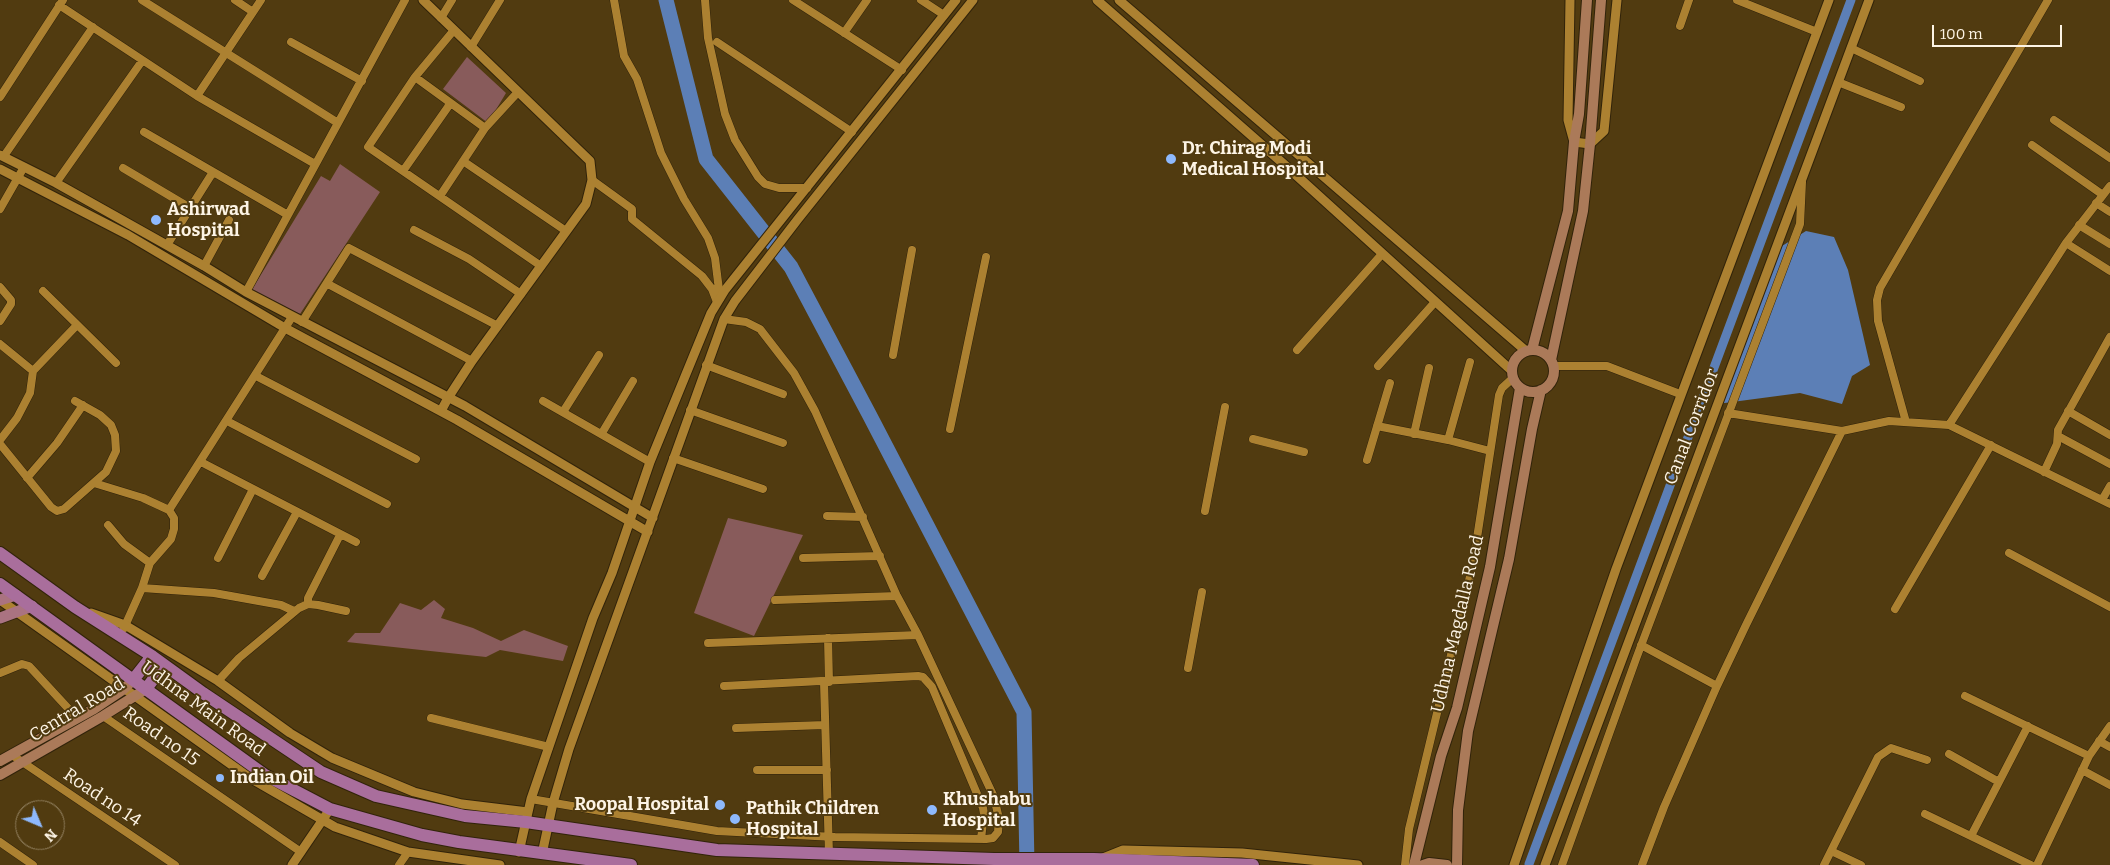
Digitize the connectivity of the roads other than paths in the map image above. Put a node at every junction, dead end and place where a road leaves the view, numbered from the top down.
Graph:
1 (142, 0) edge
2 (236, 0) edge
3 (261, 0) edge
4 (405, 0) edge
5 (423, 0) edge
6 (452, 0) edge
7 (500, 0) edge
8 (614, 0) edge
9 (705, 0) edge
10 (867, 0) edge
11 (921, 0) edge
12 (956, 0) edge
13 (973, 0) edge
14 (1097, 0) edge
15 (1119, 0) edge
16 (1570, 0) edge
17 (1587, 0) edge
18 (1601, 0) edge
19 (1617, 0) edge
20 (1689, 0) edge
21 (1736, 0) edge
22 (1828, 0) edge
23 (1868, 0) edge
24 (2048, 0) edge
25 (795, 1) edge
26 (61, 2) edge
27 (253, 12) junction
28 (944, 15) junction
29 (441, 18) junction
30 (1680, 26) dead end
31 (93, 27) junction
32 (454, 30) junction
33 (844, 32) junction
34 (1817, 32) junction
35 (291, 42) dead end
36 (717, 42) dead end
37 (471, 47) junction
38 (1850, 48) junction
39 (224, 53) junction
40 (142, 61) junction
41 (902, 70) junction
42 (415, 77) junction
43 (362, 81) junction
44 (1920, 81) dead end
45 (1838, 82) junction
46 (518, 92) junction
47 (197, 96) junction
48 (0, 97) edge
49 (450, 104) junction
50 (1901, 107) dead end
51 (2054, 120) dead end
52 (338, 123) junction
53 (485, 128) junction
54 (144, 132) dead end
55 (852, 132) junction
56 (1574, 142) junction
57 (1590, 144) junction
58 (2032, 145) dead end
59 (2, 156) edge
60 (2110, 158) edge
61 (463, 161) junction
62 (315, 164) junction
63 (24, 168) junction
64 (123, 168) dead end
65 (0, 169) edge
66 (403, 171) junction
67 (213, 172) junction
68 (18, 178) junction
69 (592, 180) junction
70 (1802, 180) junction
71 (56, 183) junction
72 (2110, 186) edge
73 (807, 188) junction
74 (2103, 195) junction
75 (440, 196) junction
76 (2096, 203) junction
77 (0, 209) edge
78 (192, 209) junction
79 (2110, 212) edge
80 (288, 215) junction
81 (229, 220) dead end
82 (2079, 225) junction
83 (414, 230) dead end
84 (566, 231) junction
85 (2066, 243) junction
86 (2110, 244) edge
87 (167, 245) junction
88 (912, 250) dead end
89 (1382, 254) junction
90 (986, 257) dead end
91 (204, 266) junction
92 (541, 266) junction
93 (2110, 271) edge
94 (328, 284) junction
95 (0, 287) edge
96 (43, 291) dead end
97 (246, 292) junction
98 (521, 294) junction
99 (720, 297) junction
100 (1435, 302) junction
101 (292, 317) junction
102 (724, 319) junction
103 (0, 321) edge
104 (302, 322) junction
105 (77, 325) junction
106 (498, 326) junction
107 (285, 328) junction
108 (2110, 338) edge
109 (0, 344) edge
110 (1297, 350) dead end
111 (1529, 351) junction
112 (599, 355) dead end
113 (893, 356) dead end
114 (472, 361) junction
115 (1470, 362) dead end
116 (116, 363) dead end
117 (1552, 363) junction
118 (706, 366) junction
119 (1378, 366) dead end
120 (1429, 368) dead end
121 (33, 371) junction
122 (1512, 374) junction
123 (256, 376) junction
124 (633, 381) dead end
125 (1390, 383) dead end
126 (1520, 388) junction
127 (1541, 390) junction
128 (783, 394) dead end
129 (1680, 394) junction
130 (448, 398) junction
131 (543, 401) dead end
132 (1225, 407) dead end
133 (690, 410) junction
134 (441, 411) junction
135 (2068, 411) junction
136 (563, 412) junction
137 (1728, 413) junction
138 (227, 421) junction
139 (1906, 422) junction
140 (1949, 425) junction
141 (1378, 426) junction
142 (950, 429) dead end
143 (1842, 431) junction
144 (602, 434) junction
145 (1414, 434) junction
146 (2058, 436) junction
147 (2110, 436) edge
148 (1252, 439) dead end
149 (0, 440) edge
150 (1448, 440) junction
151 (783, 443) dead end
152 (0, 444) edge
153 (1991, 446) junction
154 (1490, 451) junction
155 (1304, 452) dead end
156 (673, 458) junction
157 (416, 459) dead end
158 (1367, 460) dead end
159 (201, 462) junction
160 (650, 462) junction
161 (2110, 464) edge
162 (2044, 472) junction
163 (27, 478) junction
164 (94, 483) junction
165 (2110, 486) edge
166 (253, 489) junction
167 (763, 489) dead end
168 (2106, 502) edge
169 (387, 504) dead end
170 (633, 508) junction
171 (169, 510) junction
172 (1205, 511) dead end
173 (297, 512) junction
174 (827, 516) dead end
175 (863, 517) junction
176 (653, 518) junction
177 (629, 521) junction
178 (108, 525) dead end
179 (648, 532) junction
180 (340, 535) junction
181 (356, 542) dead end
182 (2009, 552) dead end
183 (0, 553) edge
184 (880, 556) junction
185 (218, 558) dead end
186 (803, 558) dead end
187 (150, 563) junction
188 (262, 576) dead end
189 (0, 584) edge
190 (142, 588) junction
191 (1202, 592) dead end
192 (16, 595) junction
193 (897, 596) junction
194 (0, 600) edge
195 (775, 600) dead end
196 (308, 604) junction
197 (32, 606) junction
198 (2110, 607) edge
199 (1895, 609) dead end
200 (346, 611) dead end
201 (16, 612) junction
202 (294, 612) junction
203 (0, 618) edge
204 (122, 630) junction
205 (918, 635) junction
206 (828, 638) junction
207 (708, 643) dead end
208 (1641, 645) junction
209 (152, 656) junction
210 (164, 665) junction
211 (1188, 668) dead end
212 (0, 672) edge
213 (218, 681) junction
214 (826, 682) junction
215 (128, 684) junction
216 (724, 686) dead end
217 (1717, 686) junction
218 (141, 692) junction
219 (1965, 696) dead end
220 (103, 716) junction
221 (77, 718) junction
222 (432, 718) dead end
223 (825, 725) junction
224 (2028, 726) junction
225 (2110, 726) edge
226 (736, 728) dead end
227 (2099, 741) junction
228 (549, 747) junction
229 (2110, 747) edge
230 (1949, 754) dead end
231 (12, 755) junction
232 (2088, 756) junction
233 (1927, 760) dead end
234 (0, 761) edge
235 (23, 763) junction
236 (757, 770) dead end
237 (827, 770) junction
238 (2082, 770) junction
239 (0, 775) edge
240 (1999, 782) junction
241 (2110, 785) edge
242 (531, 799) junction
243 (553, 803) junction
244 (330, 809) junction
245 (1925, 814) dead end
246 (527, 817) junction
247 (322, 820) junction
248 (548, 825) junction
249 (829, 836) junction
250 (1971, 836) junction
251 (981, 839) junction
252 (0, 842) edge
253 (1831, 851) junction
254 (301, 852) junction
255 (408, 852) junction
256 (519, 852) junction
257 (542, 854) junction
258 (829, 854) junction
259 (1096, 860) junction
260 (34, 865) edge
261 (175, 865) edge
262 (292, 865) edge
263 (399, 865) edge
264 (500, 865) edge
265 (631, 865) edge
266 (1253, 865) edge
267 (1358, 865) edge
268 (1405, 865) edge
269 (1414, 865) edge
270 (1424, 865) edge
271 (1447, 865) edge
272 (1457, 865) edge
273 (1514, 865) edge
274 (1545, 865) edge
275 (1562, 865) edge
276 (1642, 865) edge
277 (1824, 865) edge
278 (1861, 865) edge
279 (2030, 865) edge
280 (2037, 865) edge

1 - 39 street
2 - 27 street
3 - 27 street
4 - 43 street
5 - 29 street
6 - 29 street
7 - 37 street
8 - 99 street
9 - 73 street
10 - 33 street
11 - 28 street
12 - 28 street
13 - 102 street
14 - 89 street
15 - 111 street
16 - 56 street
17 - 56 main road
18 - 57 main road
19 - 57 street
20 - 30 street
21 - 34 street
22 - 34 street
23 - 38 street, Canal Corridor
24 - 139 street
25 - 33 street
26 - 31 street
26 - 48 street
27 - 39 street
28 - 41 street
29 - 32 street
31 - 40 street
31 - 59 street
32 - 37 street
32 - 42 street
33 - 41 street
34 - 129 street
35 - 43 street
36 - 55 street
37 - 46 street
38 - 44 street
38 - 45 street, Canal Corridor
39 - 47 street
39 - 52 street
40 - 47 street
40 - 71 street
41 - 55 street
42 - 49 street
42 - 66 street
43 - 52 street
45 - 50 street
45 - 70 street, Canal Corridor
46 - 53 street
46 - 69 street
47 - 62 street
49 - 53 street
49 - 66 street
51 - 60 street
52 - 62 street
53 - 61 street
54 - 67 street
55 - 73 street
56 - 57 street
56 - 111 main road
57 - 117 main road
58 - 74 street
59 - 63 street
61 - 75 street
61 - 84 street
62 - 80 street
63 - 68 street
63 - 71 street
64 - 78 street
65 - 68 street
66 - 75 street
67 - 78 street
67 - 80 street
68 - 77 street
68 - 107 street
69 - 84 street
69 - 99 street
70 - 137 street
70 - 274 street, Canal Corridor
71 - 87 street
72 - 74 street
73 - 99 street
74 - 76 street
75 - 92 street
76 - 79 street
76 - 82 street
78 - 87 street
80 - 97 street
81 - 91 street
82 - 85 street
82 - 86 street
83 - 98 street
84 - 92 street
85 - 93 street
85 - 140 street
87 - 91 street
88 - 113 street
89 - 100 street
89 - 110 street
90 - 142 street
91 - 97 street
92 - 98 street
94 - 104 street
94 - 106 street
94 - 114 street
95 - 103 street
96 - 105 street
97 - 101 street
98 - 106 street
99 - 160 street
100 - 119 street
100 - 122 street
101 - 104 street
101 - 107 street
102 - 118 street
102 - 175 street
104 - 130 street
105 - 116 street
105 - 121 street
106 - 114 street
107 - 123 street
107 - 134 street
108 - 135 street
109 - 121 street
111 - 117 main road
111 - 122 main road
112 - 136 street
114 - 130 street
115 - 150 street
117 - 127 main road
117 - 129 street
118 - 128 street
118 - 133 street
120 - 145 street
121 - 149 street
122 - 126 main road
122 - 154 street
123 - 138 street
123 - 157 street
124 - 144 street
125 - 141 street
126 - 127 main road
126 - 269 main road, Udhna Magdalla Road
127 - 272 main road
129 - 273 street
130 - 134 street
130 - 170 street
131 - 136 street
132 - 172 street
133 - 151 street
133 - 156 street
134 - 177 street
135 - 146 street
135 - 147 street
136 - 144 street
137 - 143 street
137 - 208 street
138 - 159 street
138 - 169 street
139 - 140 street
139 - 143 street
140 - 153 street
141 - 145 street
141 - 158 street
143 - 217 street
144 - 160 street
145 - 150 street
146 - 161 street
146 - 162 street
148 - 155 street
150 - 154 street
152 - 163 street
153 - 162 street
153 - 199 street
154 - 268 street
156 - 167 street
156 - 176 street
159 - 166 street
159 - 171 street
160 - 170 street
162 - 168 street
163 - 164 street
163 - 164 street
164 - 171 street
165 - 168 street
166 - 173 street
166 - 185 street
170 - 176 street
170 - 177 street
171 - 187 street
173 - 180 street
173 - 188 street
174 - 175 street
175 - 184 street
176 - 179 street
177 - 179 street
177 - 228 street
178 - 187 street
179 - 243 street
180 - 181 street
180 - 196 street
182 - 198 street
183 - 204 highway
184 - 186 street
184 - 193 street
187 - 190 street
189 - 192 highway, Udhna Main Road
190 - 202 street
190 - 204 street
191 - 211 street
192 - 194 main road
192 - 197 highway, Udhna Main Road
193 - 195 street
193 - 205 street
194 - 201 street
196 - 200 street
196 - 202 street
197 - 201 main road
197 - 215 highway, Udhna Main Road
201 - 203 main road
201 - 215 street
202 - 213 street
204 - 209 highway
204 - 213 street
205 - 206 street
205 - 251 street
206 - 207 street
206 - 214 street
208 - 217 street
208 - 275 street
209 - 210 highway
209 - 215 highway
210 - 218 highway, Central Road
210 - 246 highway
212 - 221 street
213 - 246 street
214 - 216 street
214 - 223 street
214 - 251 street
215 - 218 highway, Udhna Main Road
215 - 221 main road, Central Road
217 - 276 street
218 - 220 main road, Central Road
218 - 244 highway, Udhna Main Road
218 - 247 street
219 - 224 street
220 - 235 main road, Central Road
220 - 254 street, Road no 15
221 - 231 main road, Central Road
222 - 228 street
223 - 226 street
223 - 237 street
224 - 232 street
224 - 240 street
225 - 227 street
227 - 229 street
227 - 232 street
228 - 242 street
230 - 240 street
231 - 234 main road, Central Road
231 - 235 street, Road no 14
232 - 238 street
233 - 253 street
235 - 239 main road, Central Road
235 - 261 street, Road no 14
236 - 237 street
237 - 249 street
238 - 241 street
238 - 280 street
240 - 250 street
242 - 243 street
242 - 246 street
243 - 248 street
243 - 249 street
244 - 247 street
244 - 256 highway, Udhna Main Road
245 - 250 street
246 - 248 highway
246 - 256 street
247 - 254 street
247 - 255 street
248 - 257 street
248 - 258 highway
249 - 251 street
249 - 258 street
250 - 279 street
252 - 260 street
253 - 277 street
253 - 278 street
254 - 262 street
255 - 263 street
255 - 264 street
256 - 257 highway, Udhna Main Road
257 - 265 highway, Udhna Main Road
258 - 259 highway
259 - 266 highway
259 - 267 street
270 - 271 main road

